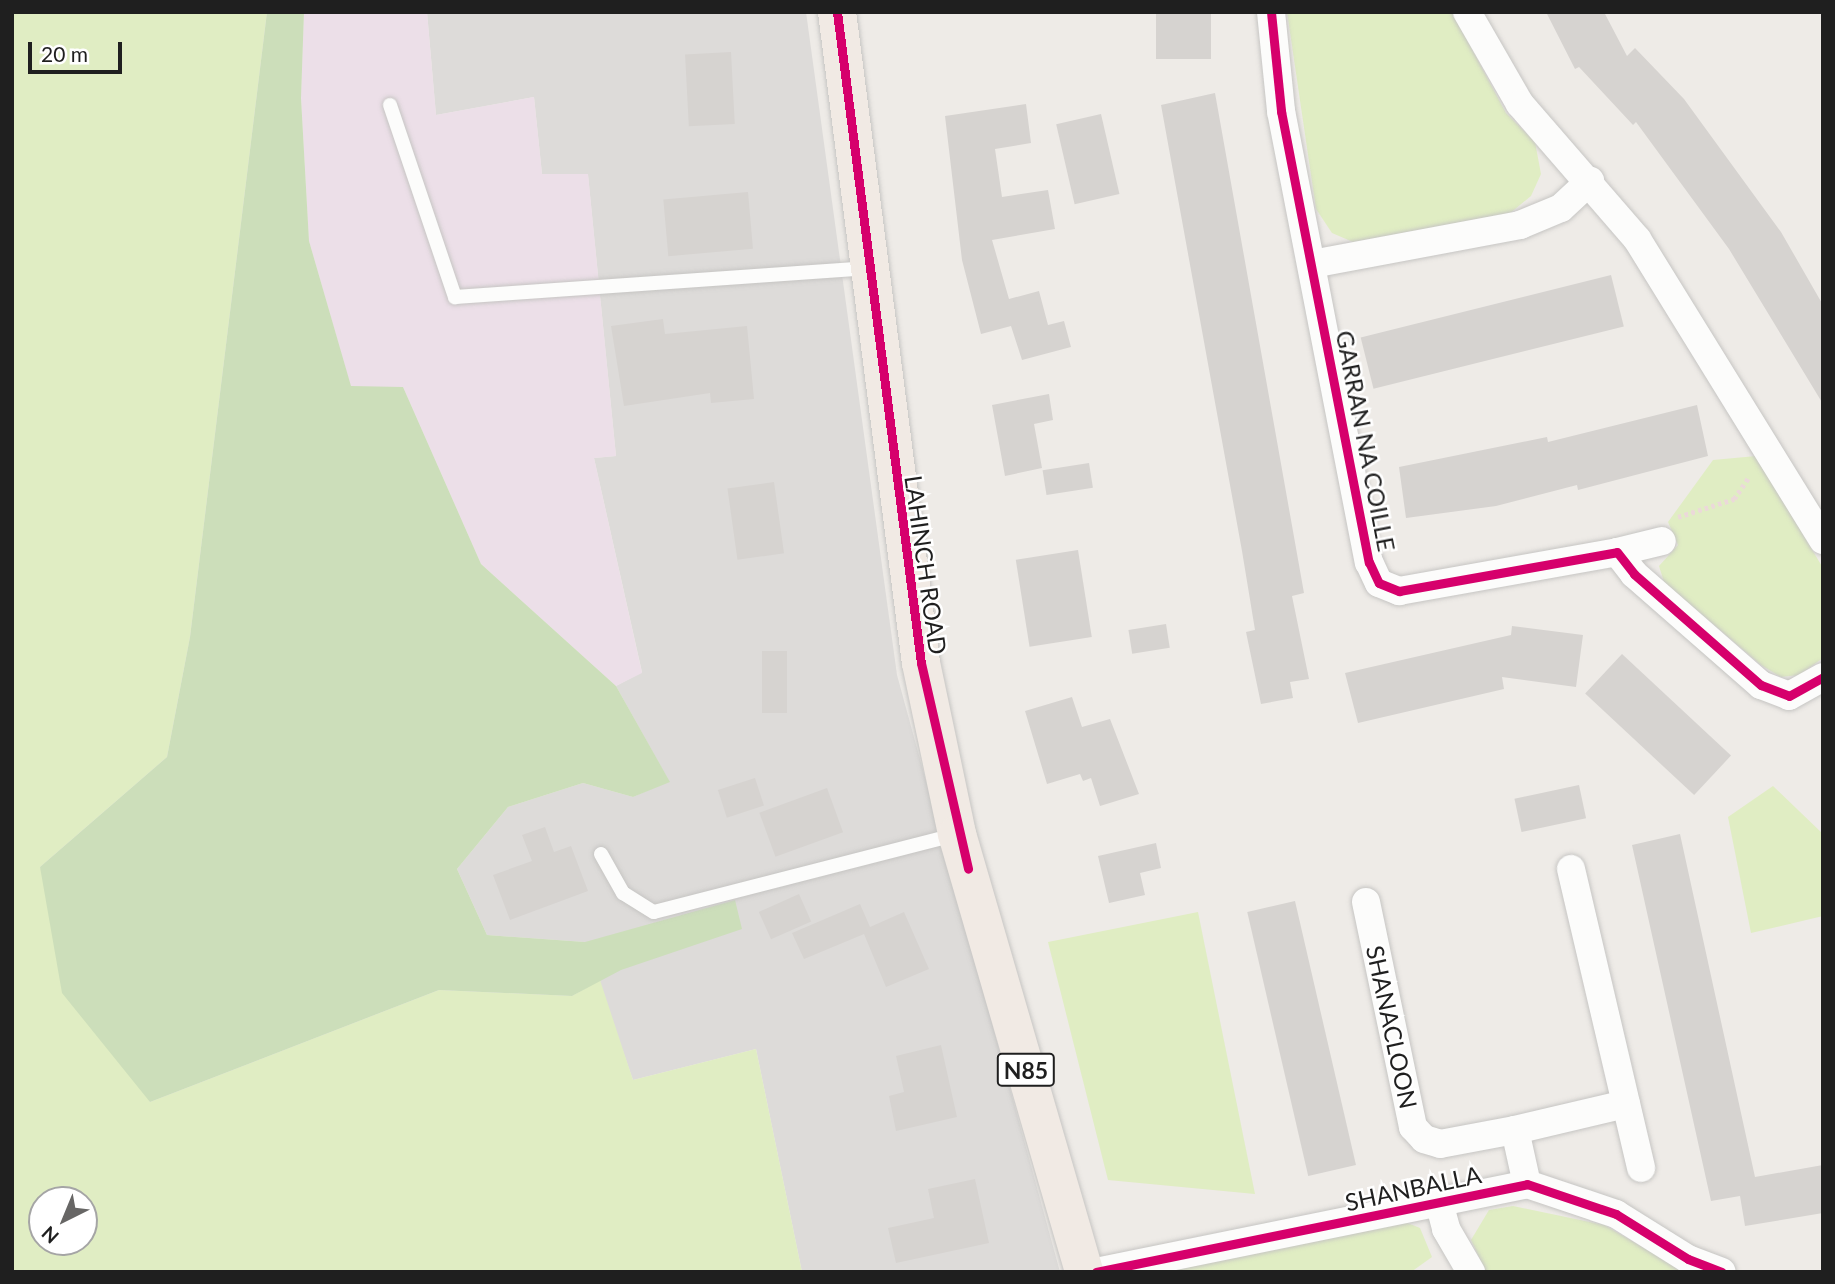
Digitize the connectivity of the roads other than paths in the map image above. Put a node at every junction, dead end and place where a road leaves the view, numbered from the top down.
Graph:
1 (837, 12) edge
2 (1271, 12) edge
3 (1467, 12) edge
4 (390, 105) dead end
5 (1590, 181) junction
6 (1312, 264) junction
7 (866, 268) junction
8 (1823, 540) edge
9 (1662, 541) road end
10 (1617, 552) junction
11 (1823, 677) edge
12 (957, 834) junction
13 (601, 854) dead end
14 (1571, 869) dead end
15 (1366, 902) dead end
16 (1626, 1104) junction
17 (1515, 1130) junction
18 (1642, 1168) dead end
19 (1527, 1184) junction
20 (1439, 1202) junction
21 (1084, 1272) edge
22 (1096, 1272) edge
23 (1471, 1272) edge
24 (1722, 1272) edge

1 - 7 main road, LAHINCH ROAD / N85
2 - 6 street, GARRAN NA COILLE
3 - 5 street
4 - 7 lane
5 - 6 street
5 - 8 street
6 - 10 street, GARRAN NA COILLE
7 - 12 main road, LAHINCH ROAD / N85
9 - 10 street, GARRAN NA COILLE
10 - 11 street
12 - 13 lane
12 - 21 main road, LAHINCH ROAD / N85
14 - 16 street
15 - 17 street, SHANACLOON
16 - 17 street, SHANACLOON
16 - 18 street
17 - 19 street
19 - 20 street, SHANBALLA
19 - 24 street
20 - 22 street, SHANBALLA
20 - 23 street

